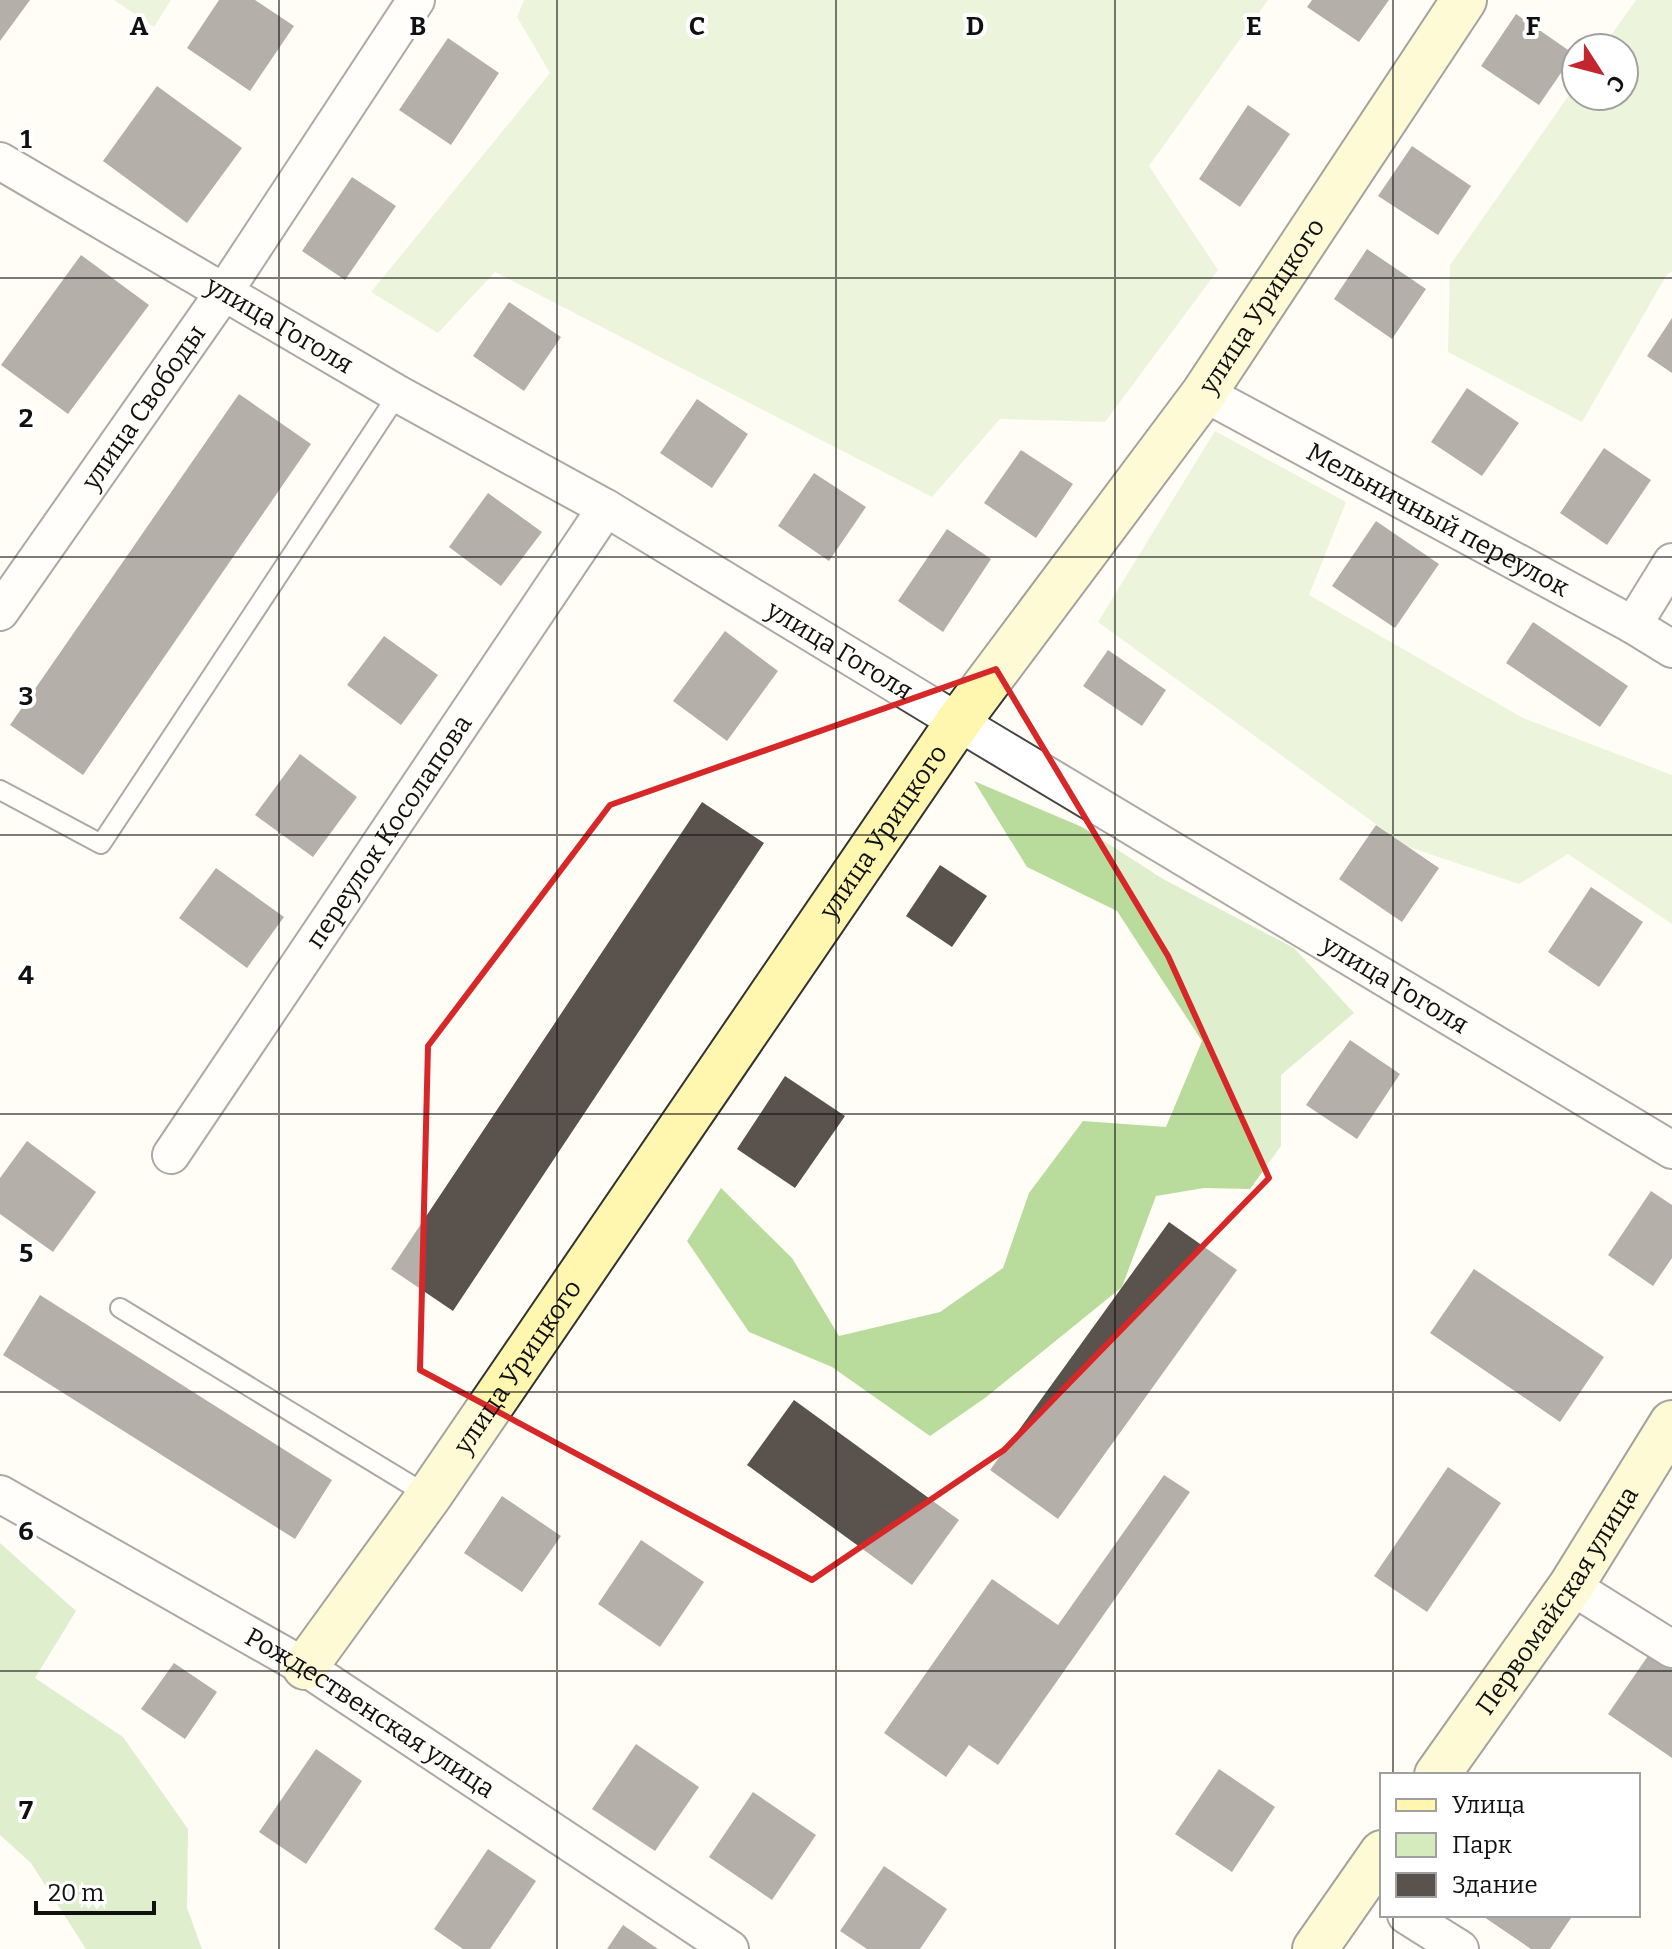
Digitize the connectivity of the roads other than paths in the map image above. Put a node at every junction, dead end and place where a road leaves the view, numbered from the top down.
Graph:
1 (416, 0) edge
2 (1464, 0) edge
3 (0, 161) edge
4 (224, 292) junction
5 (1204, 393) junction
6 (398, 394) junction
7 (606, 508) junction
8 (1672, 562) edge
9 (0, 612) edge
10 (1633, 625) junction
11 (1672, 649) edge
12 (958, 722) junction
13 (0, 790) edge
14 (1672, 1150) edge
15 (171, 1155) dead end
16 (120, 1308) dead end
17 (1672, 1423) edge
18 (0, 1494) edge
19 (429, 1496) junction
20 (1571, 1586) junction
21 (1672, 1649) edge
22 (305, 1667) junction
23 (1438, 1773) edge
24 (1374, 1879) edge
25 (1409, 1917) edge
26 (730, 1949) edge
27 (1315, 1949) edge
28 (1460, 1949) edge

1 - 4 street, улица Свободы
2 - 5 street, улица Урицкого
3 - 4 street, улица Гоголя
4 - 6 street, улица Гоголя
4 - 9 street, улица Свободы
5 - 10 street, Мельничный переулок
5 - 12 street, улица Урицкого
6 - 7 street, улица Гоголя
6 - 13 lane
7 - 12 street, улица Гоголя
7 - 15 street, переулок Косолапова
8 - 10 street
10 - 11 street, Мельничный переулок
12 - 14 street, улица Гоголя
12 - 19 street, улица Урицкого
16 - 19 lane
17 - 20 street, Первомайская улица
18 - 22 street, Рождественская улица
19 - 22 street, улица Урицкого
20 - 21 street
20 - 23 street, Первомайская улица
22 - 26 street, Рождественская улица
24 - 27 street
25 - 28 street

